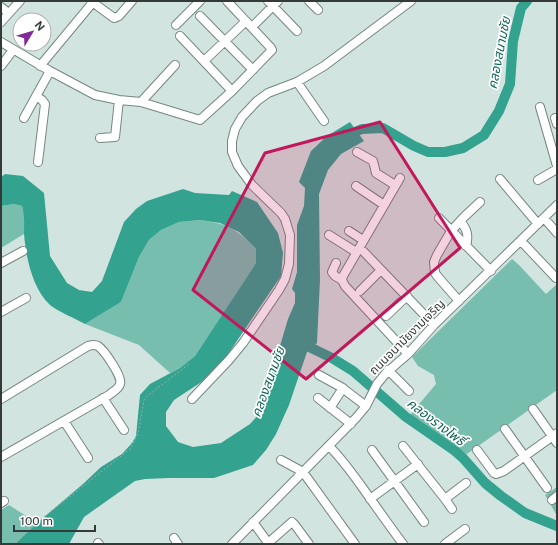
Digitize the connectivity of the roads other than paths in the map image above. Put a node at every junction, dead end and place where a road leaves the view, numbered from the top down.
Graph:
1 (20, 1) edge
2 (93, 1) edge
3 (132, 1) edge
4 (200, 1) edge
5 (227, 1) edge
6 (309, 1) edge
7 (412, 1) edge
8 (273, 3) edge
9 (318, 10) dead end
10 (200, 16) dead end
11 (246, 21) junction
12 (1, 22) edge
13 (176, 25) dead end
14 (252, 27) junction
15 (297, 31) dead end
16 (180, 36) dead end
17 (225, 41) junction
18 (1, 42) edge
19 (12, 49) edge
20 (12, 51) edge
21 (16, 52) edge
22 (204, 61) junction
23 (175, 65) dead end
24 (1, 66) edge
25 (40, 66) junction
26 (253, 70) junction
27 (50, 71) junction
28 (297, 82) junction
29 (232, 91) junction
30 (36, 96) junction
31 (119, 100) junction
32 (141, 102) junction
33 (540, 107) dead end
34 (24, 118) dead end
35 (324, 121) dead end
36 (100, 138) dead end
37 (357, 152) dead end
38 (38, 162) dead end
39 (557, 167) edge
40 (400, 178) dead end
41 (500, 179) dead end
42 (538, 180) dead end
43 (395, 185) junction
44 (356, 186) dead end
45 (480, 202) dead end
46 (384, 205) junction
47 (557, 205) edge
48 (439, 218) dead end
49 (460, 221) junction
50 (541, 221) junction
51 (451, 231) junction
52 (557, 233) edge
53 (329, 235) dead end
54 (344, 238) dead end
55 (363, 240) junction
56 (521, 241) junction
57 (466, 246) junction
58 (23, 251) dead end
59 (360, 252) junction
60 (1, 263) edge
61 (336, 263) dead end
62 (381, 270) junction
63 (490, 271) junction
64 (556, 278) edge
65 (342, 280) junction
66 (360, 291) dead end
67 (406, 296) junction
68 (26, 298) dead end
69 (459, 301) junction
70 (1, 312) edge
71 (386, 316) dead end
72 (434, 325) junction
73 (408, 354) junction
74 (388, 370) junction
75 (319, 375) dead end
76 (343, 388) junction
77 (409, 391) dead end
78 (103, 398) junction
79 (318, 398) dead end
80 (1, 399) edge
81 (192, 399) dead end
82 (368, 402) junction
83 (330, 408) junction
84 (533, 409) dead end
85 (64, 420) junction
86 (351, 424) junction
87 (505, 429) dead end
88 (124, 430) dead end
89 (555, 437) edge
90 (329, 446) junction
91 (403, 446) dead end
92 (372, 450) dead end
93 (477, 450) dead end
94 (524, 456) junction
95 (1, 457) edge
96 (88, 458) dead end
97 (281, 460) dead end
98 (418, 464) junction
99 (303, 472) junction
100 (395, 481) junction
101 (466, 483) dead end
102 (547, 488) dead end
103 (370, 499) junction
104 (444, 499) junction
105 (452, 509) dead end
106 (253, 522) junction
107 (424, 522) dead end
108 (465, 529) dead end
109 (232, 544) edge
110 (268, 544) edge
111 (309, 544) edge
112 (355, 544) edge
113 (403, 544) edge
114 (444, 544) edge

1 - 12 street
2 - 3 street
2 - 25 street
4 - 13 street
5 - 11 street
6 - 9 street
7 - 28 street
8 - 14 street
8 - 15 street
10 - 17 street
11 - 14 street
11 - 17 street
14 - 26 street
16 - 22 street
17 - 22 street
17 - 26 street
18 - 19 street
20 - 24 street
21 - 25 street
22 - 29 street
23 - 32 street
25 - 27 street
26 - 29 street
27 - 30 street
27 - 31 street
28 - 35 street
28 - 81 street
29 - 32 street
30 - 34 street
30 - 38 street
31 - 32 street
31 - 36 street
33 - 39 street
37 - 43 street
39 - 42 street
40 - 43 street
41 - 50 street
43 - 46 street
44 - 46 street
45 - 49 street
46 - 55 street
47 - 50 street, ถนนอนามัยงามเจริญ
48 - 51 street
49 - 51 street
49 - 57 street
50 - 52 street
50 - 56 street, ถนนอนามัยงามเจริญ
51 - 57 street
51 - 69 street
53 - 59 street
54 - 55 street
55 - 59 street
56 - 63 street, ถนนอนามัยงามเจริญ
56 - 64 street
57 - 63 street
58 - 60 street
59 - 62 street
59 - 65 street
61 - 65 street
62 - 66 street
62 - 67 street
63 - 69 street, ถนนอนามัยงามเจริญ
65 - 73 street
67 - 71 street
67 - 72 street
68 - 70 street
69 - 72 street, ถนนอนามัยงามเจริญ
72 - 73 street, ถนนอนามัยงามเจริญ
73 - 74 street, ถนนอนามัยงามเจริญ
74 - 77 street
74 - 82 street, ถนนอนามัยงามเจริญ
75 - 76 street
76 - 82 street
76 - 83 street
78 - 80 street
78 - 85 street
78 - 88 street
79 - 83 street
82 - 86 street, ถนนอนามัยงามเจริญ
83 - 86 street
84 - 89 street
85 - 95 street
85 - 96 street
86 - 90 street, ถนนอนามัยงามเจริญ
87 - 94 street
89 - 94 street
90 - 99 street, ถนนอนามัยงามเจริญ
90 - 103 street
91 - 98 street
92 - 100 street
93 - 94 street
94 - 102 street
97 - 99 street
98 - 100 street
98 - 104 street
99 - 106 street, ถนนอนามัยงามเจริญ
99 - 112 street
100 - 103 street
100 - 107 street
101 - 104 street
103 - 113 street
104 - 105 street
106 - 109 street, ถนนอนามัยงามเจริญ
106 - 110 street
108 - 114 street
110 - 111 street

